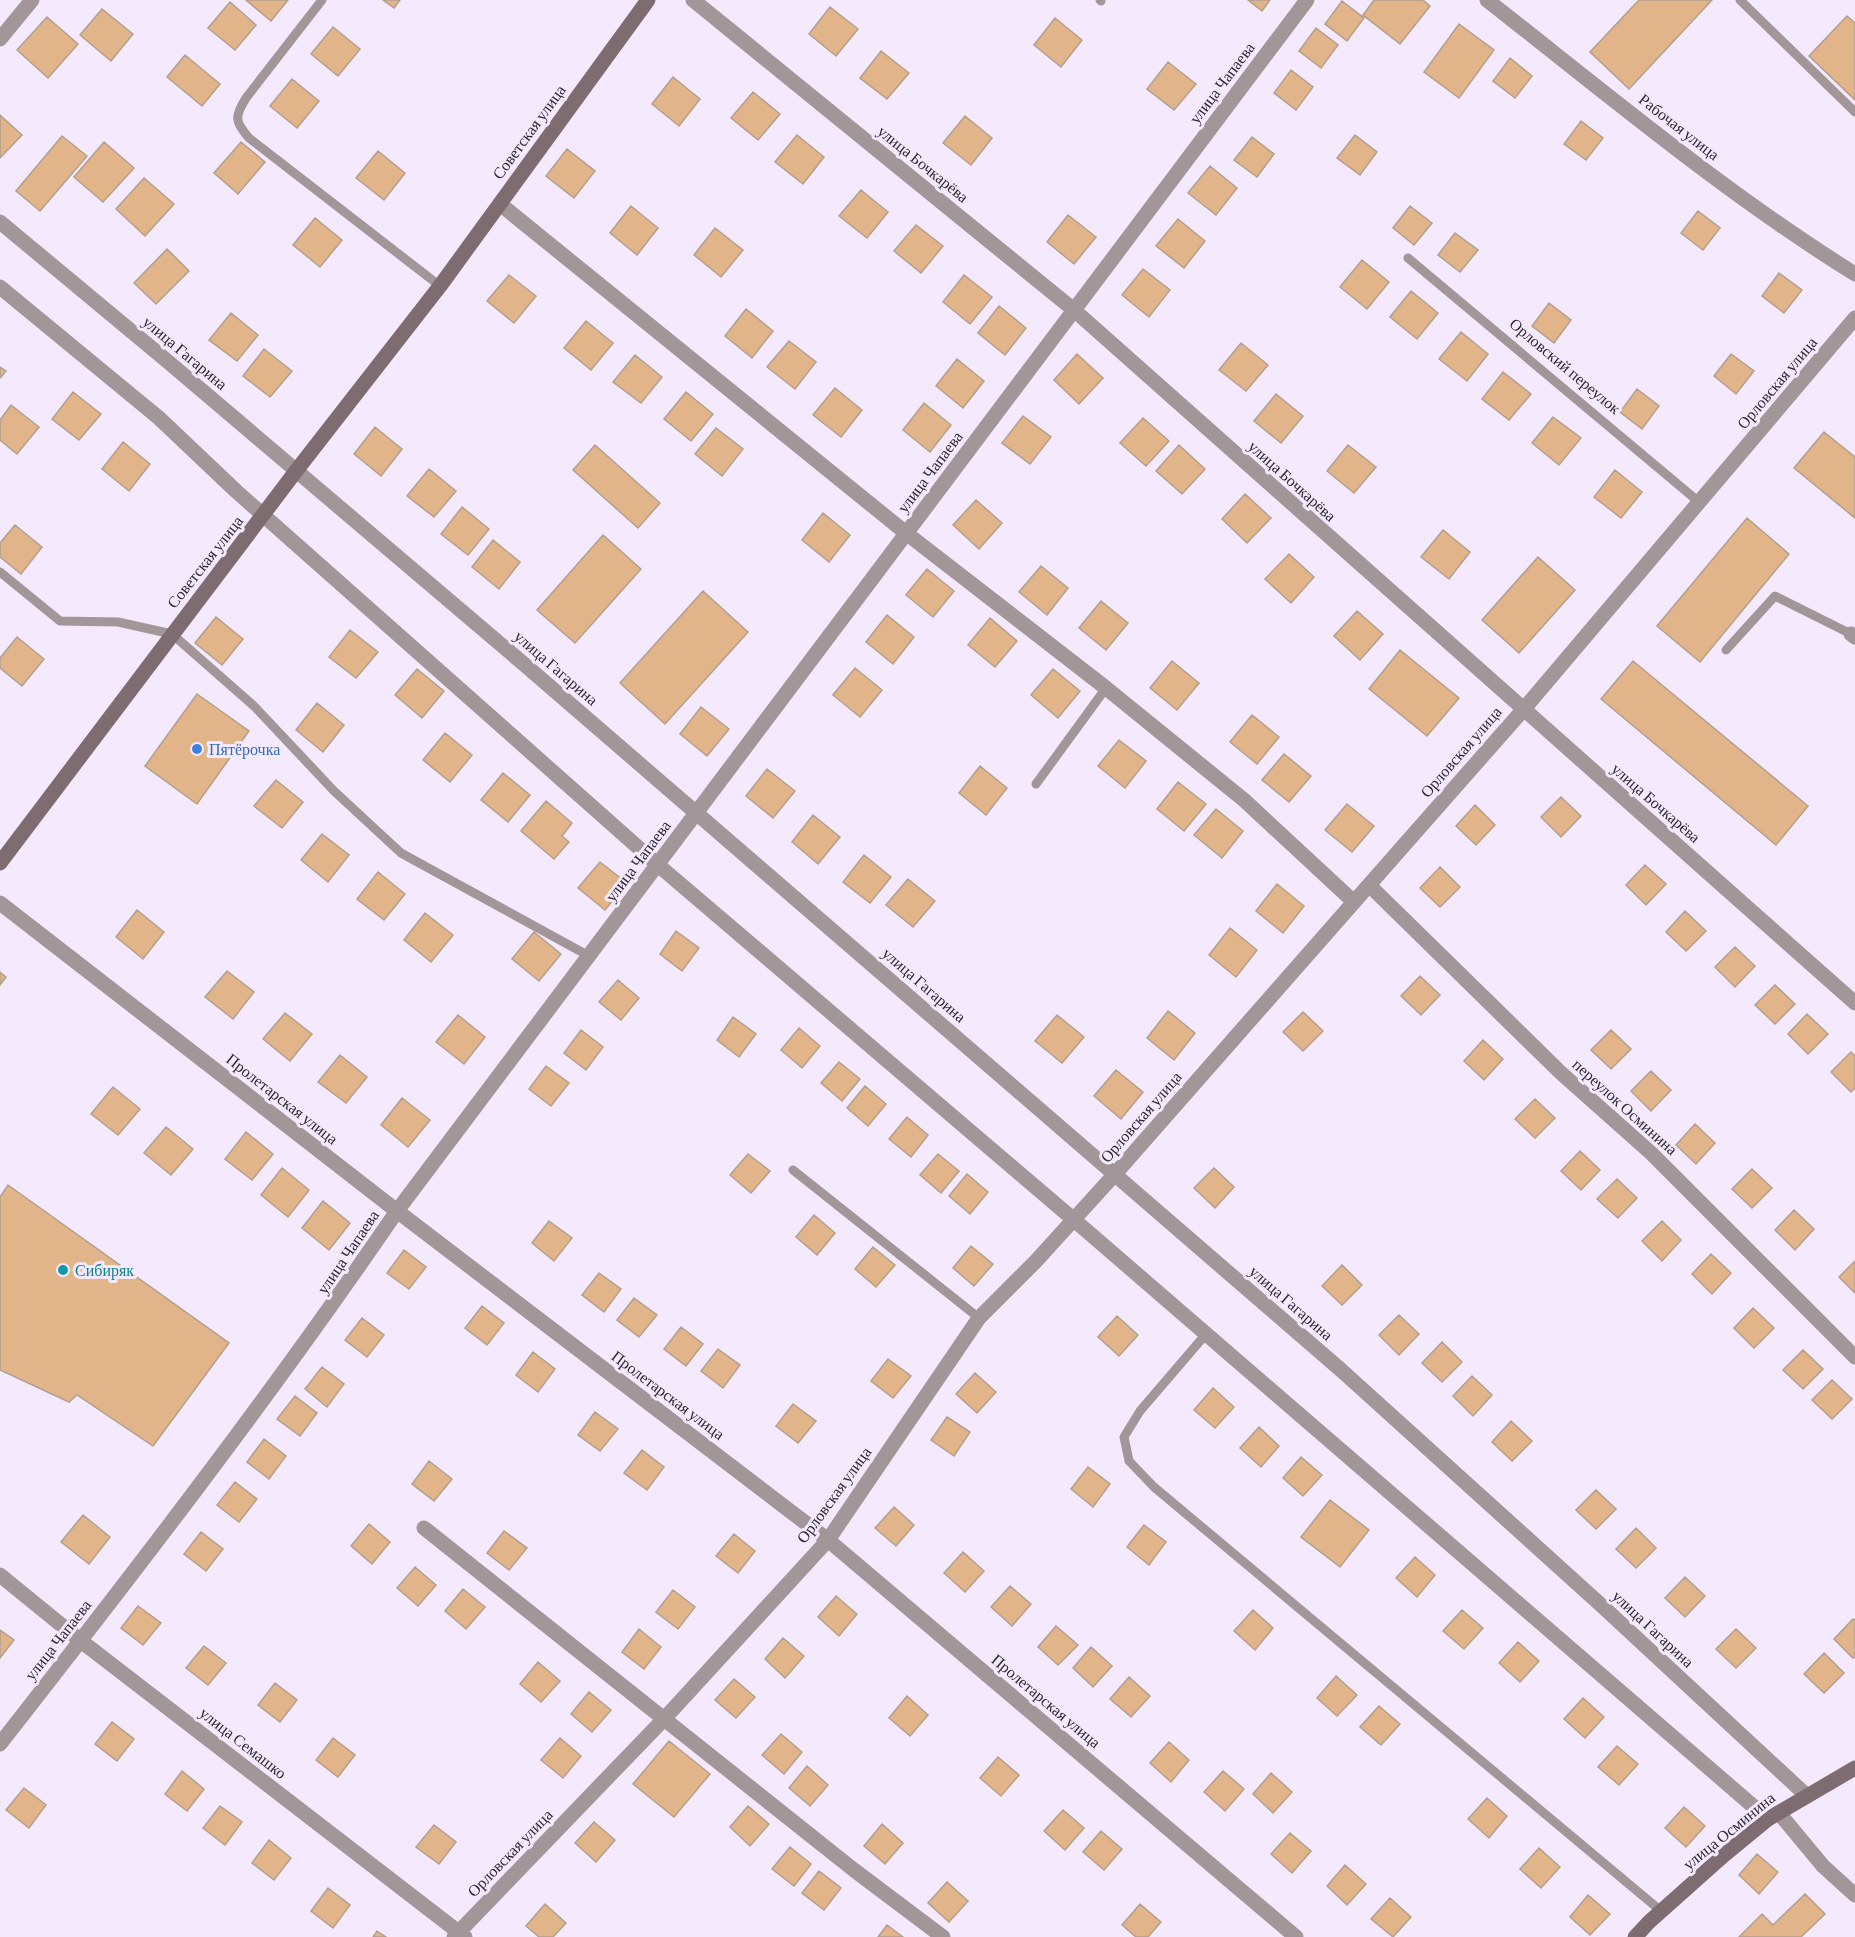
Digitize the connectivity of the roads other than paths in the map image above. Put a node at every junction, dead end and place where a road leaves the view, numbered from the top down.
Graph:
1 (32, 0) edge
2 (322, 0) edge
3 (648, 0) edge
4 (693, 0) edge
5 (1307, 0) edge
6 (1487, 0) edge
7 (1740, 0) edge
8 (0, 39) edge
9 (1855, 112) edge
10 (500, 204) junction
11 (0, 222) edge
12 (1408, 258) dead end
13 (1855, 274) edge
14 (440, 286) junction
15 (0, 287) edge
16 (1074, 310) junction
17 (1855, 318) edge
18 (297, 471) junction
19 (1699, 502) junction
20 (264, 515) junction
21 (906, 533) junction
22 (0, 572) edge
23 (172, 634) junction
24 (1853, 635) edge
25 (1726, 650) dead end
26 (1106, 688) junction
27 (1522, 710) junction
28 (1036, 784) dead end
29 (697, 812) junction
30 (0, 863) edge
31 (658, 865) junction
32 (1369, 885) junction
33 (1354, 902) junction
34 (0, 903) edge
35 (589, 956) junction
36 (1855, 1003) edge
37 (793, 1170) dead end
38 (1115, 1174) junction
39 (398, 1211) junction
40 (1074, 1219) junction
41 (979, 1318) junction
42 (1206, 1334) junction
43 (1855, 1357) edge
44 (424, 1528) dead end
45 (828, 1540) junction
46 (0, 1575) edge
47 (81, 1641) junction
48 (664, 1719) junction
49 (0, 1744) edge
50 (1855, 1768) edge
51 (1806, 1795) junction
52 (1773, 1816) junction
53 (1855, 1895) edge
54 (1661, 1911) junction
55 (459, 1935) edge
56 (944, 1937) edge
57 (1296, 1937) edge
58 (1635, 1937) edge

1 - 8 street
2 - 14 lane
3 - 10 street, Советская улица
4 - 16 street, улица Бочкарёва
5 - 16 street, улица Чапаева
6 - 13 street, Рабочая улица
7 - 9 lane
10 - 14 street, Советская улица
10 - 21 street
11 - 18 street, улица Гагарина
12 - 19 lane, Орловский переулок
14 - 18 street, Советская улица
15 - 20 street
16 - 21 street, улица Чапаева
16 - 27 street, улица Бочкарёва
17 - 19 street, Орловская улица
18 - 20 street, Советская улица
18 - 29 street, улица Гагарина
19 - 27 street, Орловская улица
20 - 23 street, Советская улица
20 - 31 street
21 - 26 street
21 - 29 street, улица Чапаева
22 - 23 lane
23 - 30 street, Советская улица
23 - 35 lane
24 - 25 lane
26 - 28 lane
26 - 33 street
27 - 32 street, Орловская улица
27 - 36 street, улица Бочкарёва
29 - 31 street, улица Чапаева
29 - 38 street, улица Гагарина
31 - 35 street, улица Чапаева
31 - 40 street
32 - 33 street, Орловская улица
32 - 43 street, переулок Осминина
33 - 38 street, Орловская улица
34 - 39 street, Пролетарская улица
35 - 39 street, улица Чапаева
37 - 41 lane
38 - 40 street, Орловская улица
38 - 51 street, улица Гагарина
39 - 45 street, Пролетарская улица
39 - 47 street, улица Чапаева
40 - 41 street, Орловская улица
40 - 42 street
41 - 45 street, Орловская улица
42 - 52 street
42 - 54 lane
44 - 48 street
45 - 48 street, Орловская улица
45 - 57 street, Пролетарская улица
46 - 47 street, улица Семашко
47 - 49 street, улица Чапаева
47 - 55 street, улица Семашко
48 - 55 street, Орловская улица
48 - 56 street
50 - 51 street, улица Осминина
51 - 52 street, улица Осминина
52 - 53 street
52 - 54 street, улица Осминина
54 - 58 street, улица Осминина

